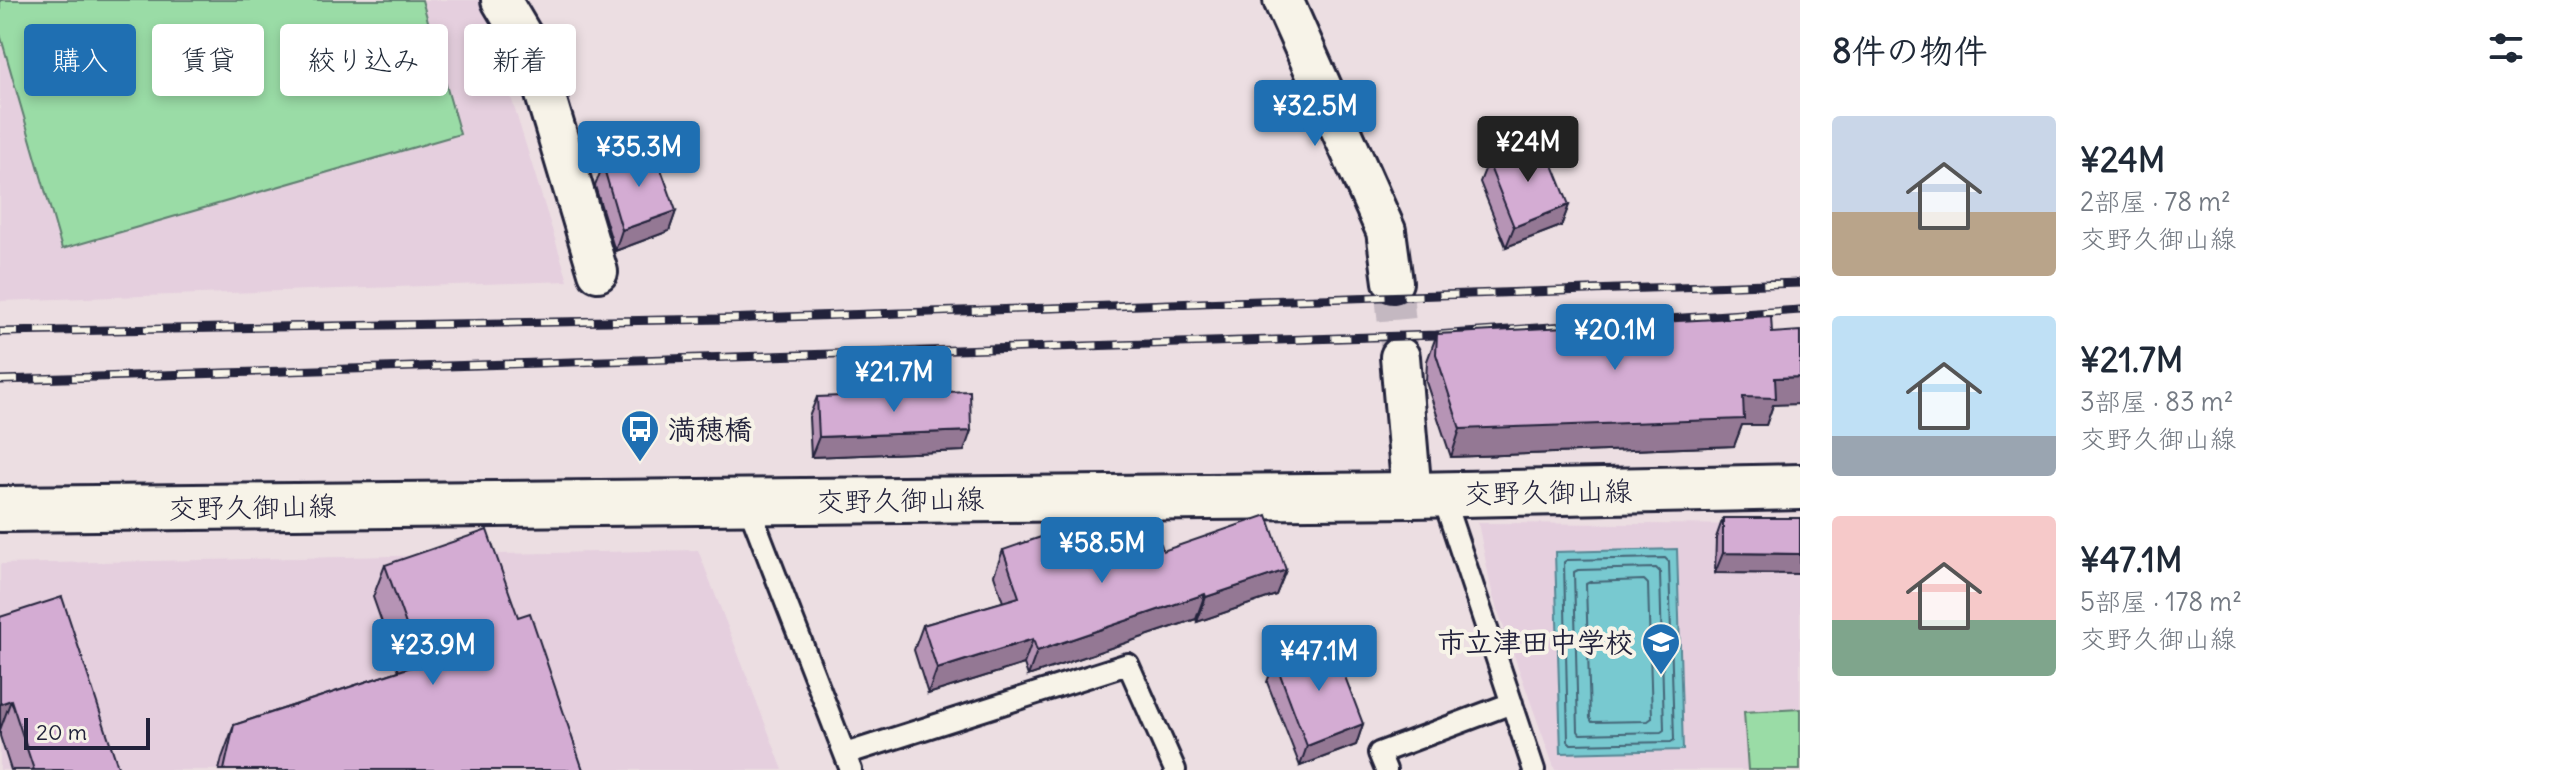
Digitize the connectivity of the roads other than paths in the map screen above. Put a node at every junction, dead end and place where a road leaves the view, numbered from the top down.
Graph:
1 (501, 0) edge
2 (1283, 0) edge
3 (598, 272) dead end
4 (1393, 282) tunnel mouth
5 (1400, 357) tunnel mouth
6 (1800, 487) edge
7 (1427, 494) junction
8 (747, 502) junction
9 (0, 509) edge
10 (1512, 703) junction
11 (848, 762) edge
12 (1175, 770) edge
13 (1386, 770) edge
14 (1534, 770) edge

1 - 3 street
2 - 4 street
5 - 7 street
6 - 7 main road, 交野久御山線
7 - 8 main road, 交野久御山線
7 - 10 lane
8 - 9 main road, 交野久御山線
8 - 11 lane
10 - 13 lane
10 - 14 lane
11 - 12 lane

